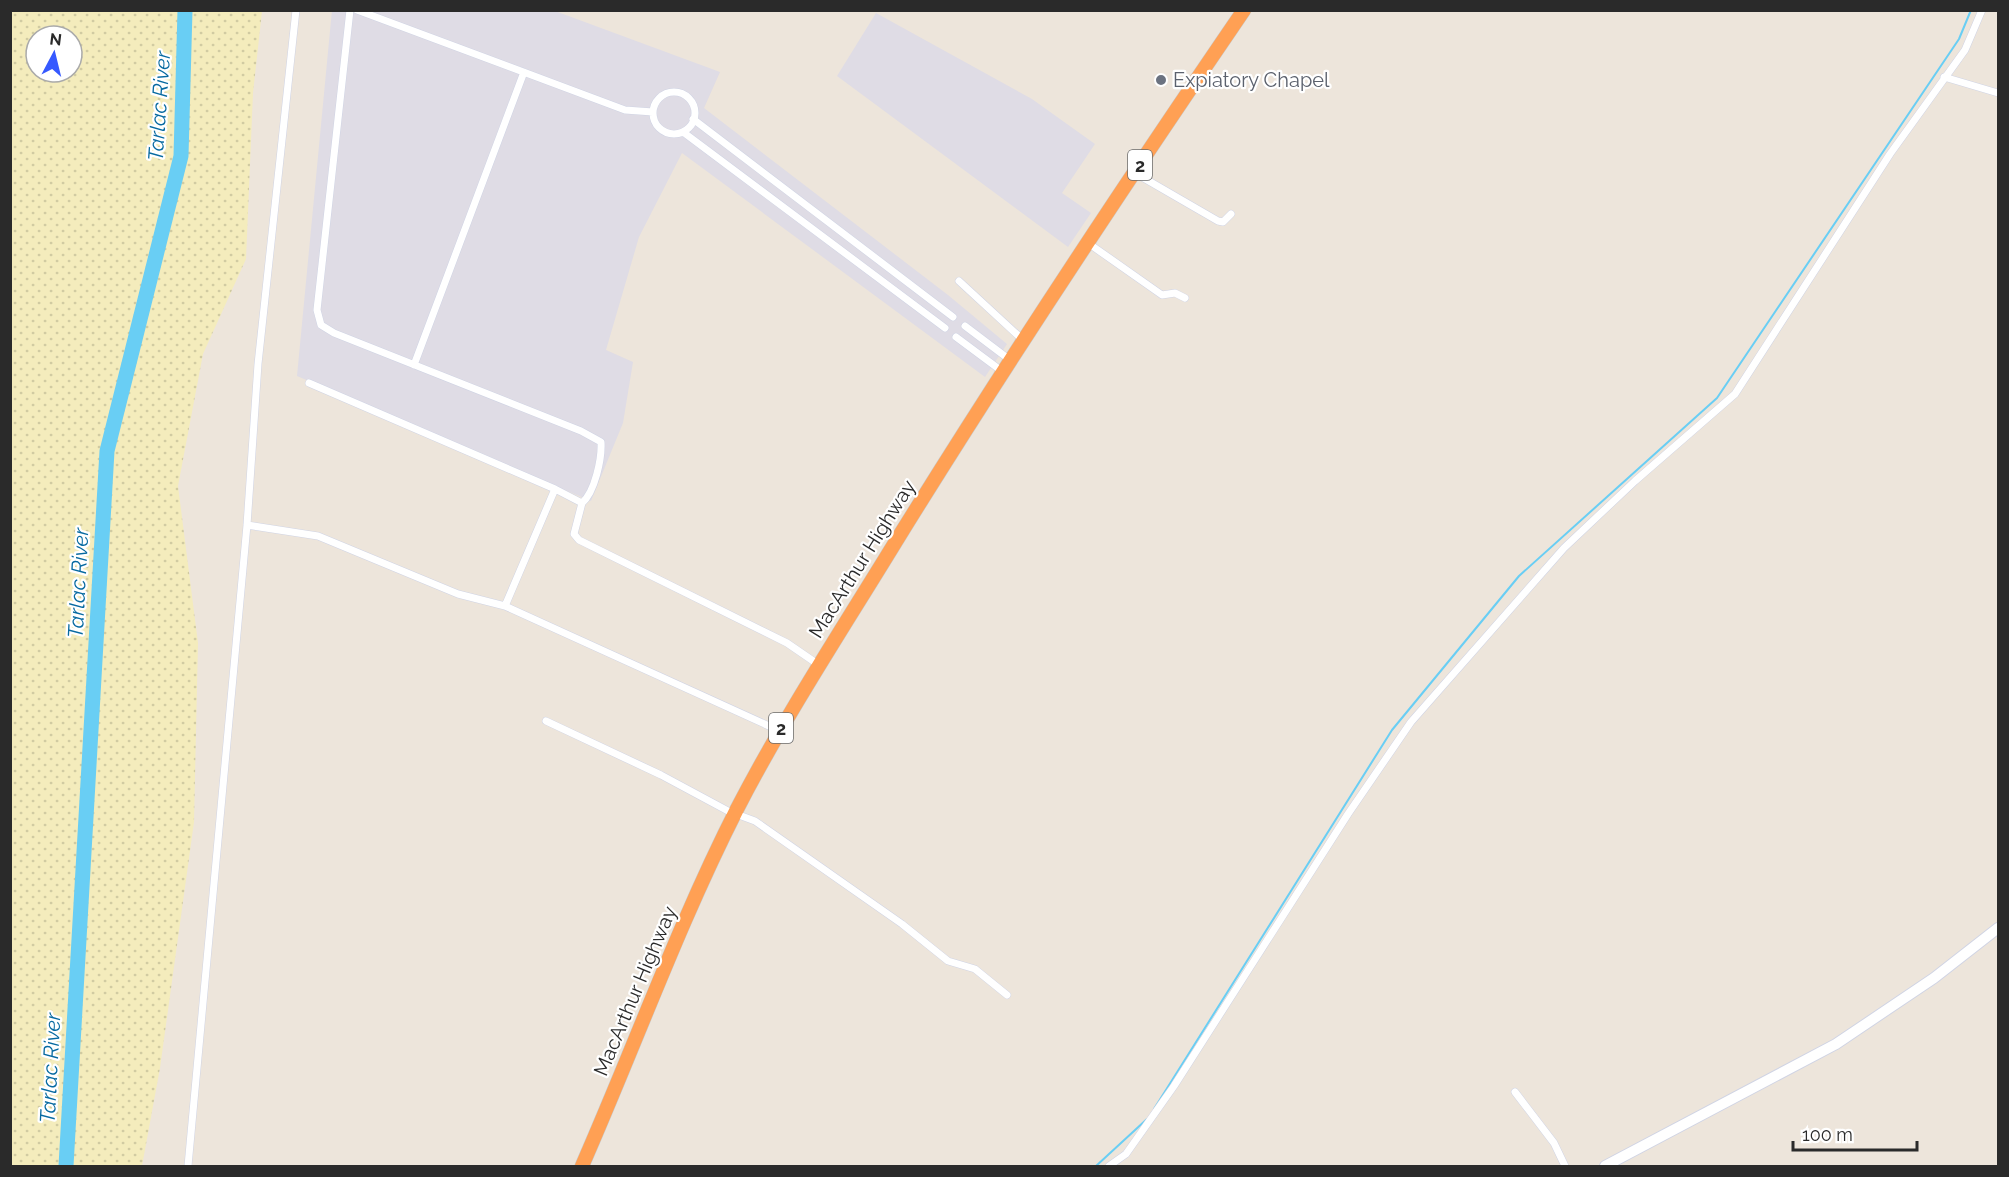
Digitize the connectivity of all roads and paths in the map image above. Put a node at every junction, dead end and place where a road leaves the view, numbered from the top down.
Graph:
1 (296, 10) edge
2 (350, 10) edge
3 (357, 10) edge
4 (1244, 10) edge
5 (1982, 10) edge
6 (524, 72) junction
7 (1944, 77) junction
8 (1998, 93) edge
9 (652, 112) junction
10 (693, 119) junction
11 (683, 132) junction
12 (764, 173) junction
13 (1135, 173) junction
14 (754, 186) junction
15 (1232, 214) dead end
16 (825, 219) junction
17 (816, 232) junction
18 (1088, 243) junction
19 (885, 265) junction
20 (878, 278) junction
21 (959, 281) dead end
22 (1185, 298) dead end
23 (953, 317) dead end
24 (965, 326) dead end
25 (945, 328) dead end
26 (957, 337) dead end
27 (1023, 340) junction
28 (414, 365) junction
29 (1007, 366) junction
30 (309, 383) dead end
31 (555, 489) junction
32 (582, 502) junction
33 (248, 525) junction
34 (504, 606) junction
35 (819, 665) junction
36 (546, 721) dead end
37 (780, 730) junction
38 (736, 812) junction
39 (1998, 928) edge
40 (1007, 995) dead end
41 (1515, 1092) dead end
42 (188, 1167) edge
43 (582, 1167) edge
44 (1109, 1167) edge
45 (1565, 1167) edge
46 (1605, 1167) edge

1 - 33 street
2 - 28 street
3 - 6 street
4 - 13 highway, MacArthur Highway / 2
5 - 7 street
6 - 9 street
6 - 28 street
7 - 8 street
7 - 44 street
9 - 10 street
9 - 11 street
10 - 11 street
10 - 12 street
11 - 14 street
12 - 14 street
12 - 16 street
13 - 15 street
13 - 18 highway, MacArthur Highway / 2
14 - 17 street
16 - 17 street
16 - 19 street
17 - 20 street
18 - 22 street
18 - 27 highway, MacArthur Highway / 2
19 - 20 street
19 - 23 street
20 - 25 street
21 - 27 street
24 - 29 street
26 - 29 street
27 - 29 highway, MacArthur Highway / 2
28 - 32 street
29 - 35 highway, MacArthur Highway / 2
30 - 31 street
31 - 32 street
31 - 34 street
32 - 35 street
33 - 34 street
33 - 42 street
34 - 37 street
35 - 37 highway, MacArthur Highway / 2
36 - 38 street
37 - 38 highway, MacArthur Highway / 2
38 - 40 street
38 - 43 highway, MacArthur Highway / 2
39 - 46 street
41 - 45 street

